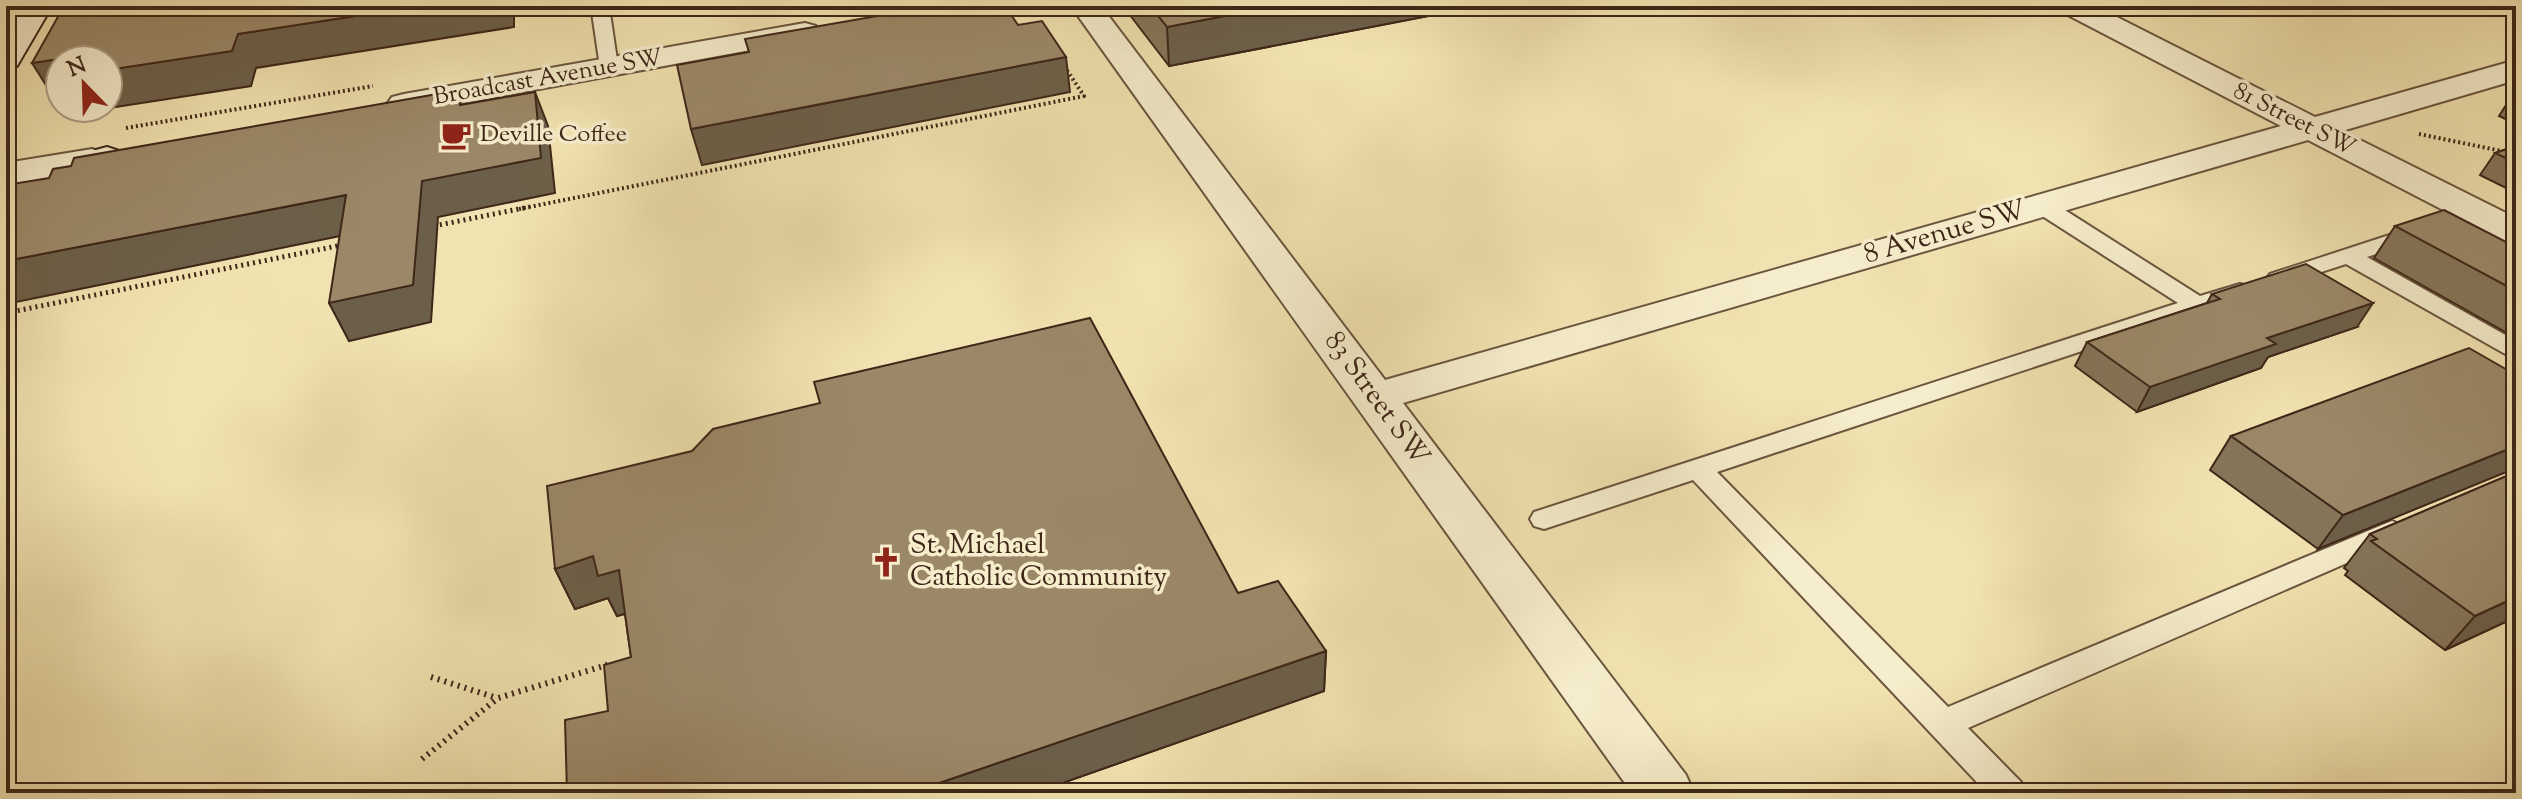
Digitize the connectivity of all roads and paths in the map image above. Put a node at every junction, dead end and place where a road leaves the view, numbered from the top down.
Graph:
1 (37, 6) edge
2 (600, 6) edge
3 (1086, 6) edge
4 (2072, 6) edge
5 (841, 25) edge
6 (6, 59) edge
7 (1059, 59) edge
8 (609, 67) junction
9 (2516, 70) edge
10 (380, 108) edge
11 (2368, 112) junction
12 (2311, 129) junction
13 (2516, 154) edge
14 (6, 174) edge
15 (6, 198) edge
16 (2041, 205) junction
17 (420, 229) edge
18 (2516, 233) edge
19 (2414, 234) edge
20 (343, 245) edge
21 (2348, 256) junction
22 (2197, 305) junction
23 (6, 313) edge
24 (2516, 352) edge
25 (1375, 397) junction
26 (1697, 468) junction
27 (1544, 519) dead end
28 (2413, 523) edge
29 (614, 663) edge
30 (431, 677) dead end
31 (498, 698) junction
32 (1943, 724) junction
33 (422, 759) dead end
34 (1665, 793) edge
35 (2009, 793) edge

1 - 6 street
2 - 8 lane
3 - 25 street, 83 Street SW
4 - 12 street, 81 Street SW
5 - 8 street, Broadcast Avenue SW
7 - 17 path
8 - 10 street, Broadcast Avenue SW
9 - 11 street, 8 Avenue SW
11 - 12 street, 8 Avenue SW
11 - 13 path
12 - 16 street, 8 Avenue SW
12 - 18 street, 81 Street SW
14 - 15 street
16 - 22 lane
16 - 25 street, 8 Avenue SW
19 - 21 lane
20 - 23 path
21 - 22 lane
21 - 24 lane
22 - 26 lane
25 - 34 street, 83 Street SW
26 - 27 lane
26 - 32 lane
28 - 32 lane
29 - 31 path
30 - 31 path
31 - 33 path
32 - 35 lane

